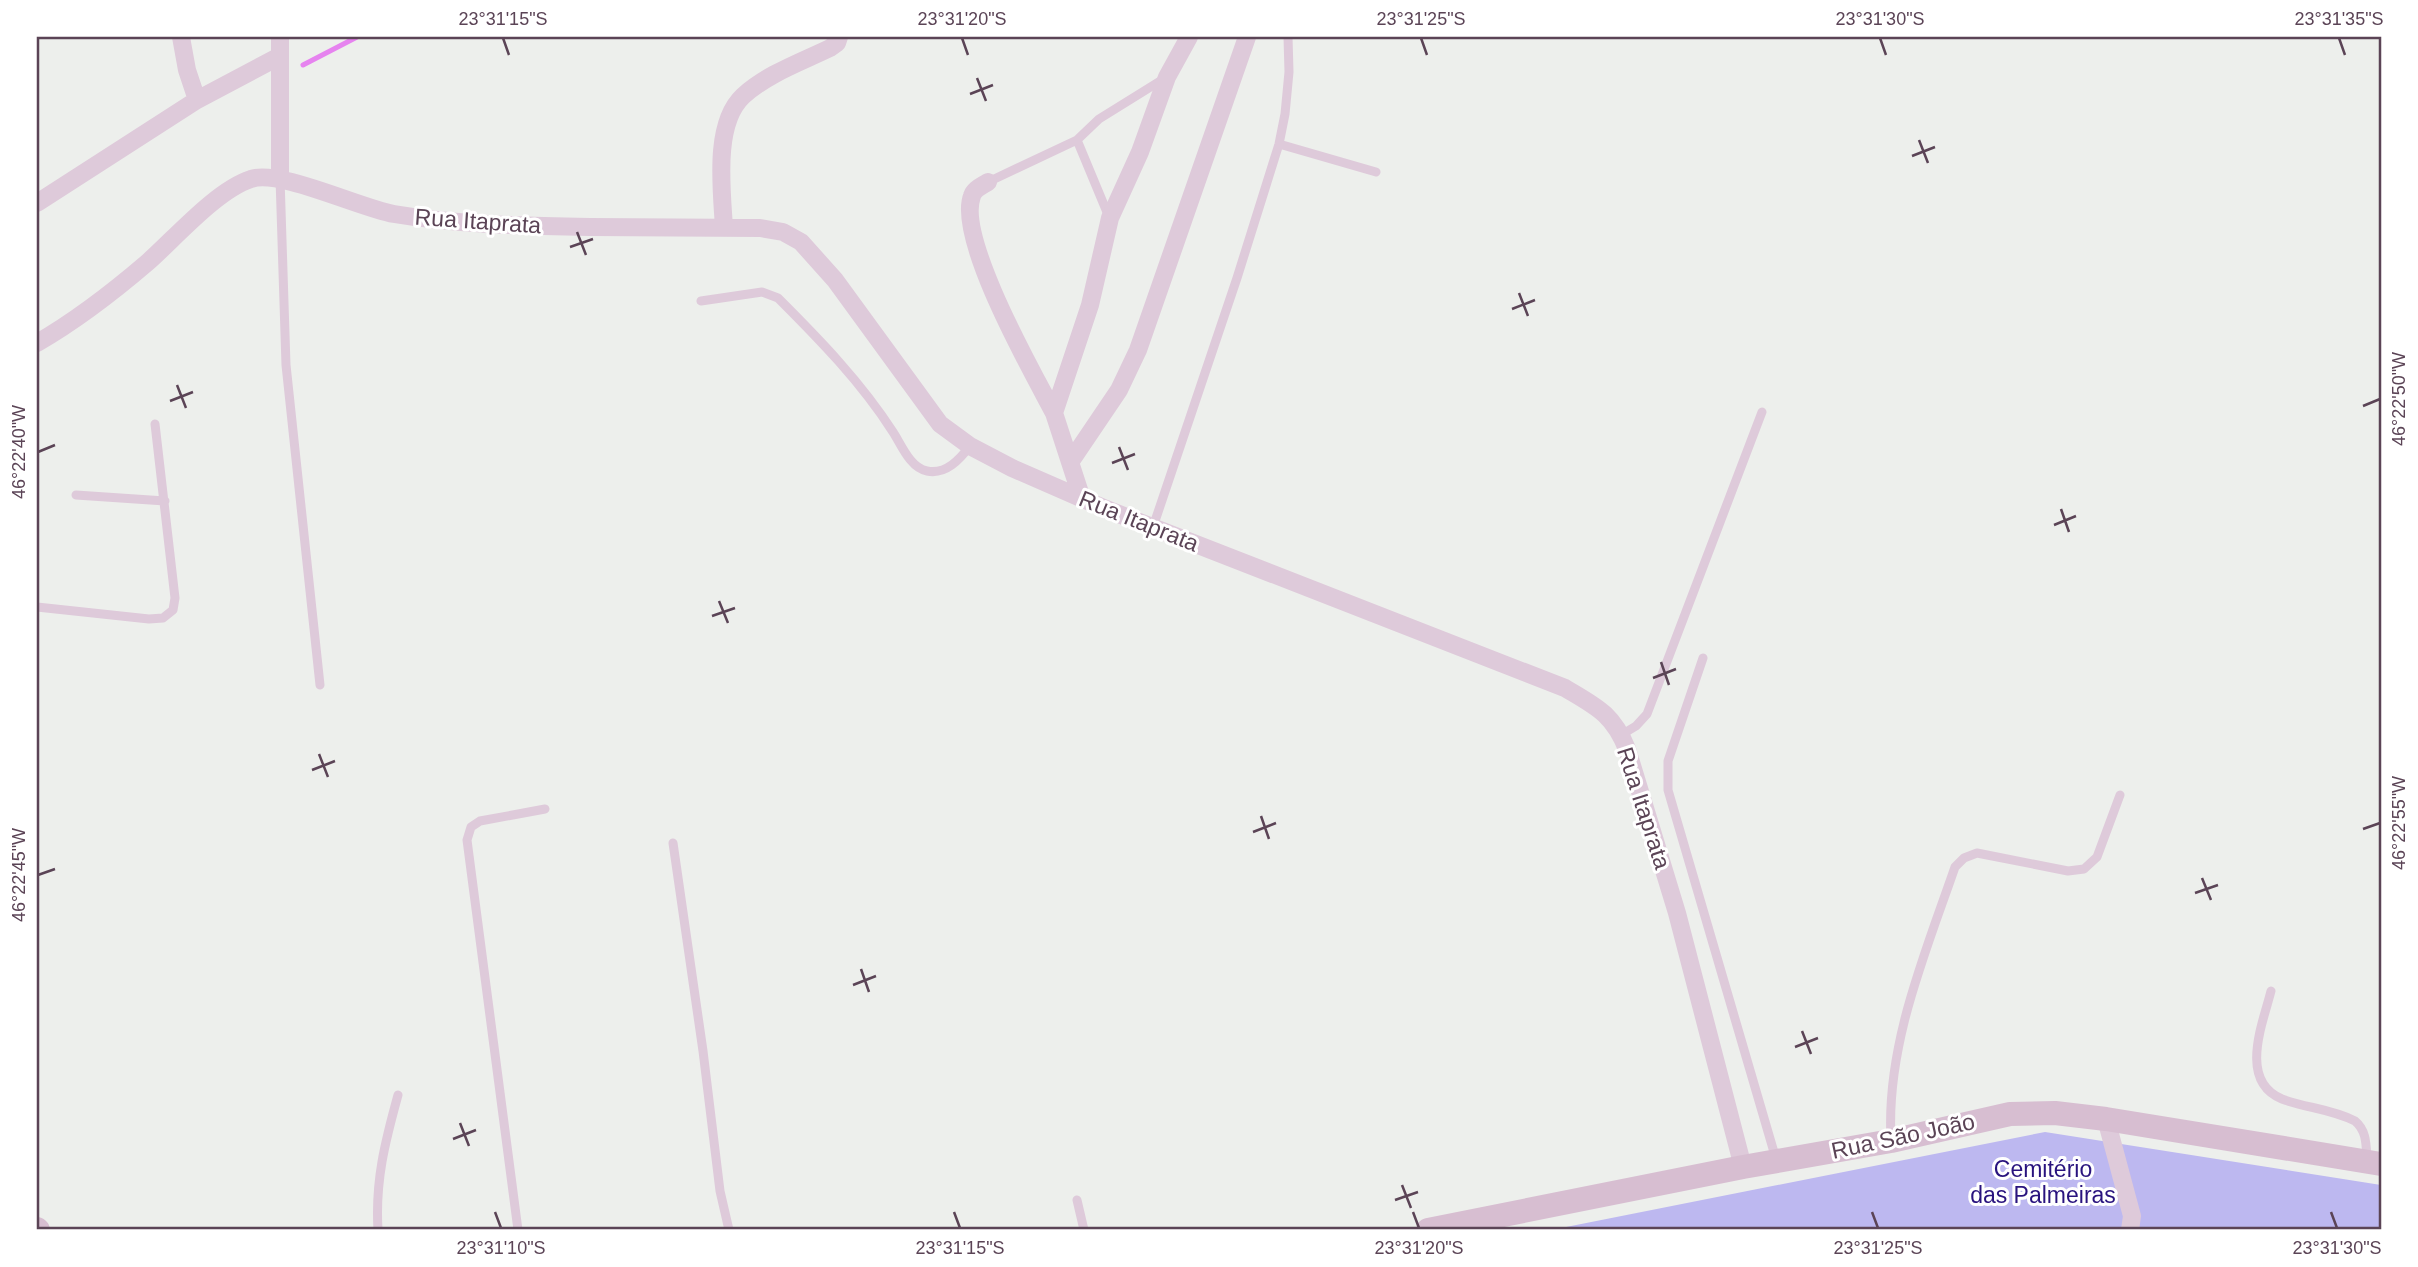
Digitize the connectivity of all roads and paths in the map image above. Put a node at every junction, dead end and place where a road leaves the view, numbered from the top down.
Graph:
1 (181, 37) edge
2 (280, 37) edge
3 (839, 37) edge
4 (1189, 37) edge
5 (1247, 37) edge
6 (1288, 37) edge
7 (280, 56) junction
8 (1167, 77) junction
9 (197, 100) junction
10 (1077, 140) junction
11 (1279, 144) junction
12 (1376, 172) dead end
13 (279, 178) junction
14 (988, 183) joint
15 (37, 203) edge
16 (1110, 218) junction
17 (724, 228) junction
18 (701, 301) dead end
19 (37, 343) edge
20 (1762, 412) dead end
21 (1055, 413) junction
22 (155, 425) dead end
23 (970, 446) junction
24 (1071, 461) junction
25 (76, 495) dead end
26 (1082, 499) junction
27 (165, 501) junction
28 (1153, 527) junction
29 (37, 607) edge
30 (1703, 658) dead end
31 (320, 685) dead end
32 (1621, 735) junction
33 (2120, 795) dead end
34 (545, 809) dead end
35 (673, 843) dead end
36 (2271, 992) dead end
37 (398, 1095) dead end
38 (2106, 1119) junction
39 (1891, 1140) junction
40 (1777, 1161) junction
41 (2374, 1163) edge
42 (1743, 1167) junction
43 (1077, 1200) dead end
44 (378, 1230) edge
45 (518, 1230) edge
46 (729, 1230) edge
47 (1084, 1230) edge
48 (1428, 1230) edge
49 (2130, 1230) edge

1 - 9 street
2 - 7 street
3 - 17 street
4 - 8 street
5 - 24 street
6 - 11 lane
7 - 9 street
7 - 13 street
8 - 10 lane
8 - 16 street
9 - 15 street
10 - 14 lane
10 - 16 lane
11 - 12 lane
11 - 28 lane
13 - 17 street, Rua Itaprata
13 - 19 street
13 - 31 lane
14 - 21 street
16 - 21 street
17 - 23 street, Rua Itaprata
18 - 23 lane
20 - 32 lane
21 - 24 street
22 - 27 lane
23 - 26 street, Rua Itaprata
24 - 26 street
25 - 27 lane
26 - 28 street, Rua Itaprata
27 - 29 lane
28 - 32 street, Rua Itaprata
30 - 40 lane
32 - 42 street, Rua Itaprata
33 - 39 lane
34 - 45 lane
35 - 46 lane
36 - 41 lane
37 - 44 lane
38 - 39 street, Rua São João
38 - 41 street, Rua São João
38 - 49 street
39 - 40 street, Rua São João
40 - 42 street, Rua São João
42 - 48 street, Rua São João
43 - 47 lane

